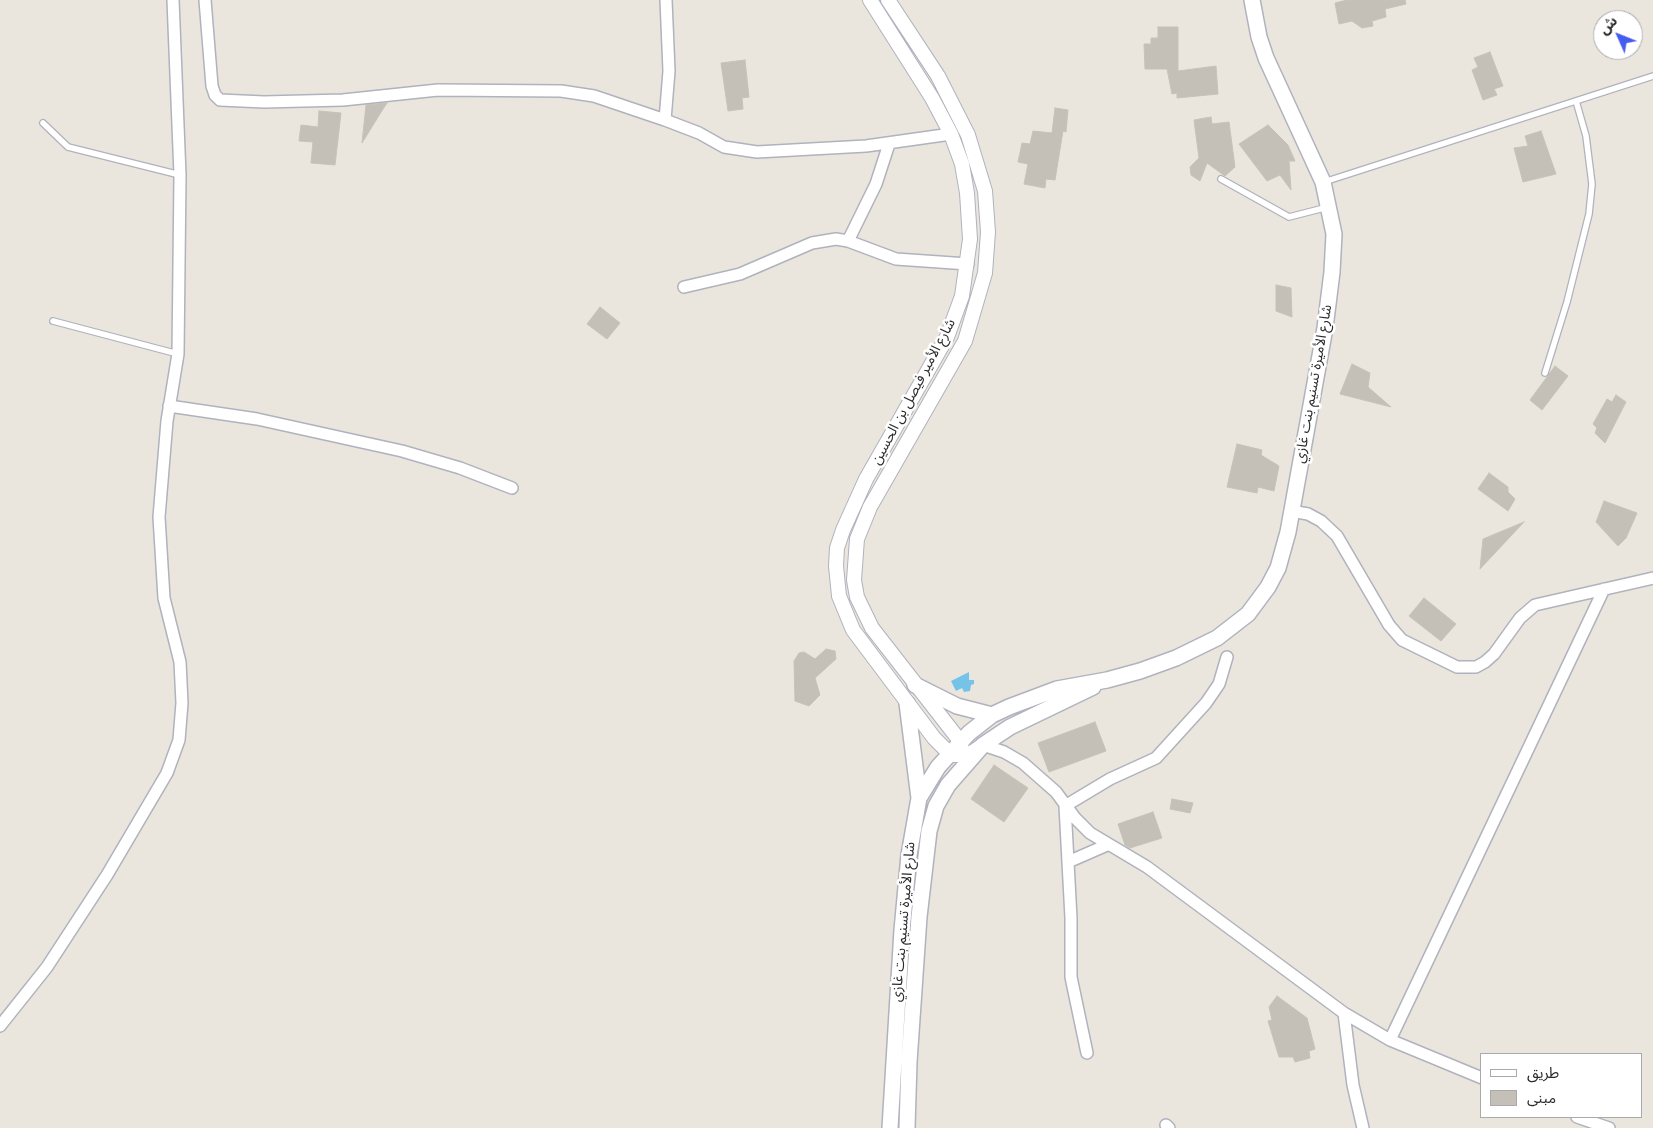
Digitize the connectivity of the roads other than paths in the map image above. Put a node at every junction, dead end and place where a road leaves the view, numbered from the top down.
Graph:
1 (173, 0) edge
2 (205, 0) edge
3 (666, 0) edge
4 (870, 0) edge
5 (888, 0) edge
6 (1252, 0) edge
7 (1653, 76) edge
8 (1576, 101) junction
9 (665, 120) junction
10 (43, 123) dead end
11 (951, 134) junction
12 (889, 144) junction
13 (180, 175) junction
14 (1221, 179) dead end
15 (1323, 182) junction
16 (1330, 207) junction
17 (848, 241) junction
18 (968, 264) junction
19 (684, 287) dead end
20 (53, 321) dead end
21 (178, 354) junction
22 (1545, 373) dead end
23 (169, 406) junction
24 (512, 488) dead end
25 (1291, 511) junction
26 (1653, 578) edge
27 (1604, 589) junction
28 (1227, 657) dead end
29 (1107, 680) junction
30 (915, 685) junction
31 (907, 703) junction
32 (992, 716) junction
33 (982, 745) junction
34 (958, 755) junction
35 (919, 798) junction
36 (1065, 806) junction
37 (1107, 844) junction
38 (1068, 862) junction
39 (1344, 1013) junction
40 (0, 1026) edge
41 (1390, 1040) junction
42 (1087, 1053) dead end
43 (1480, 1077) edge
44 (1580, 1118) edge
45 (890, 1128) edge
46 (907, 1128) edge
47 (1363, 1128) edge
48 (1609, 1128) edge

1 - 13 street
2 - 9 street
3 - 9 street
4 - 11 street, شارع الأمير فيصل بن الحسين
5 - 30 street, شارع الأمير فيصل بن الحسين
6 - 15 main road, شارع الأميرة تسنيم بنت غازي
7 - 8 lane
8 - 15 lane
8 - 22 lane
9 - 12 street
10 - 13 lane
11 - 12 street
11 - 18 street, شارع الأمير فيصل بن الحسين
12 - 17 street
13 - 21 street
14 - 16 lane
15 - 16 main road, شارع الأميرة تسنيم بنت غازي
16 - 25 main road, شارع الأميرة تسنيم بنت غازي
17 - 18 street
17 - 19 street
18 - 31 street, شارع الأمير فيصل بن الحسين
20 - 21 lane
21 - 23 street
23 - 24 street
23 - 40 street
25 - 27 street
25 - 29 main road, شارع الأميرة تسنيم بنت غازي
26 - 27 street
27 - 41 street
28 - 36 street
29 - 32 main road, شارع الأميرة تسنيم بنت غازي
29 - 33 main road, شارع الأميرة تسنيم بنت غازي
30 - 32 main road
30 - 34 street, شارع الأمير فيصل بن الحسين
31 - 34 street, شارع الأمير فيصل بن الحسين
31 - 35 main road
32 - 34 main road, شارع الأميرة تسنيم بنت غازي
33 - 34 main road, شارع الأميرة تسنيم بنت غازي
33 - 36 street
34 - 35 main road, شارع الأميرة تسنيم بنت غازي
34 - 46 main road, شارع الأميرة تسنيم بنت غازي
35 - 45 main road, شارع الأميرة تسنيم بنت غازي
36 - 37 street
36 - 38 street
37 - 38 street
37 - 39 street
38 - 42 street
39 - 41 street
39 - 47 street
41 - 43 street
44 - 48 street

